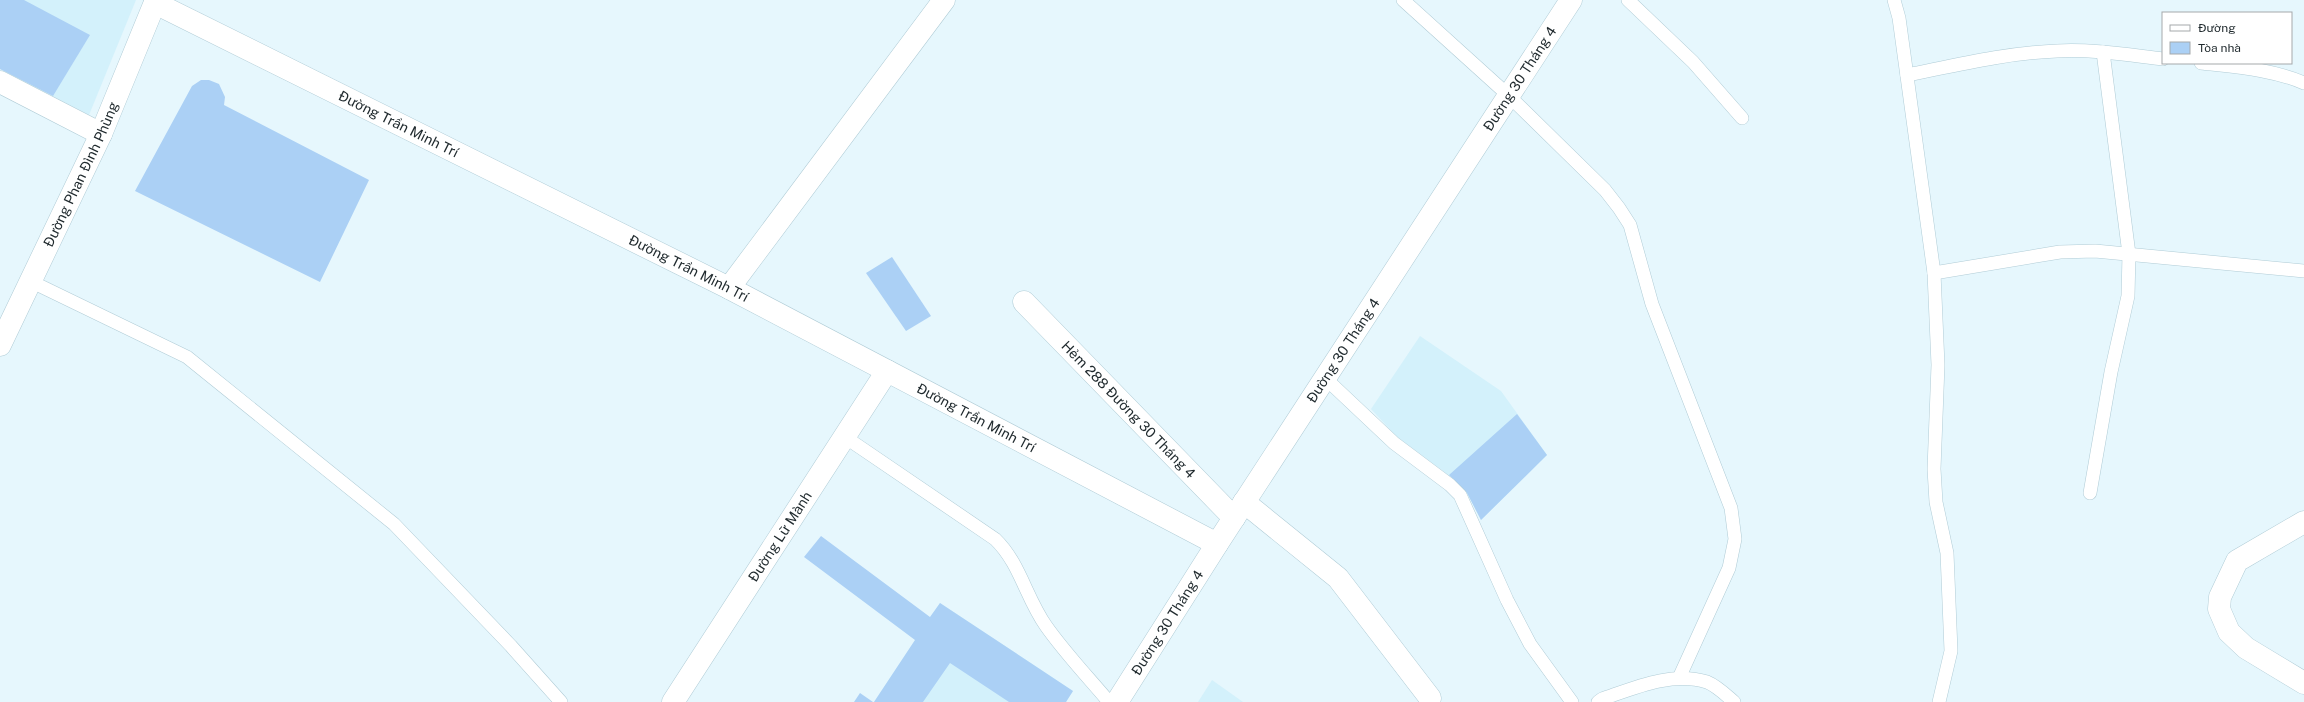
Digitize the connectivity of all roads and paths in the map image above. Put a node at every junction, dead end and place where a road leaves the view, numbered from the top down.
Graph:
1 (944, 0) edge
2 (1403, 0) edge
3 (1571, 0) edge
4 (1628, 0) edge
5 (1894, 0) edge
6 (156, 2) edge
7 (2103, 52) junction
8 (2162, 59) edge
9 (2210, 64) edge
10 (1907, 75) junction
11 (0, 82) edge
12 (2304, 83) edge
13 (1508, 95) junction
14 (1742, 118) dead end
15 (101, 134) junction
16 (2129, 254) junction
17 (2304, 271) edge
18 (1934, 273) junction
19 (30, 281) junction
20 (729, 288) junction
21 (1024, 302) dead end
22 (0, 345) edge
23 (887, 372) junction
24 (1325, 378) junction
25 (844, 437) junction
26 (2090, 493) dead end
27 (1239, 510) junction
28 (2304, 522) edge
29 (1217, 544) junction
30 (1679, 678) junction
31 (2304, 683) edge
32 (1430, 698) dead end
33 (561, 702) edge
34 (673, 702) edge
35 (1109, 702) edge
36 (1117, 702) edge
37 (1572, 702) edge
38 (1598, 702) edge
39 (1734, 702) edge
40 (1939, 702) edge

1 - 20 street
2 - 13 lane
3 - 13 street, Đường 30 Tháng 4
4 - 14 lane
5 - 10 lane
6 - 15 street, Đường Phan Đình Phùng
6 - 20 street, Đường Trần Minh Trí
7 - 8 lane
7 - 10 lane
7 - 16 lane
9 - 12 lane
10 - 18 lane
11 - 15 street
13 - 24 street, Đường 30 Tháng 4
13 - 30 lane
15 - 19 street, Đường Phan Đình Phùng
16 - 17 lane
16 - 18 lane
16 - 26 lane
18 - 40 lane
19 - 22 street, Đường Phan Đình Phùng
19 - 33 lane
20 - 23 street, Đường Trần Minh Trí
21 - 27 street, Hẻm 288 Đường 30 Tháng 4
23 - 25 street, Đường Lữ Mành
23 - 29 street, Đường Trần Minh Trí
24 - 27 street, Đường 30 Tháng 4
24 - 37 lane
25 - 34 street, Đường Lữ Mành
25 - 35 lane
27 - 29 street, Đường 30 Tháng 4
27 - 32 street, Hẻm 288 Đường 30 Tháng 4
28 - 31 street
29 - 36 street, Đường 30 Tháng 4
30 - 38 lane
30 - 39 lane

